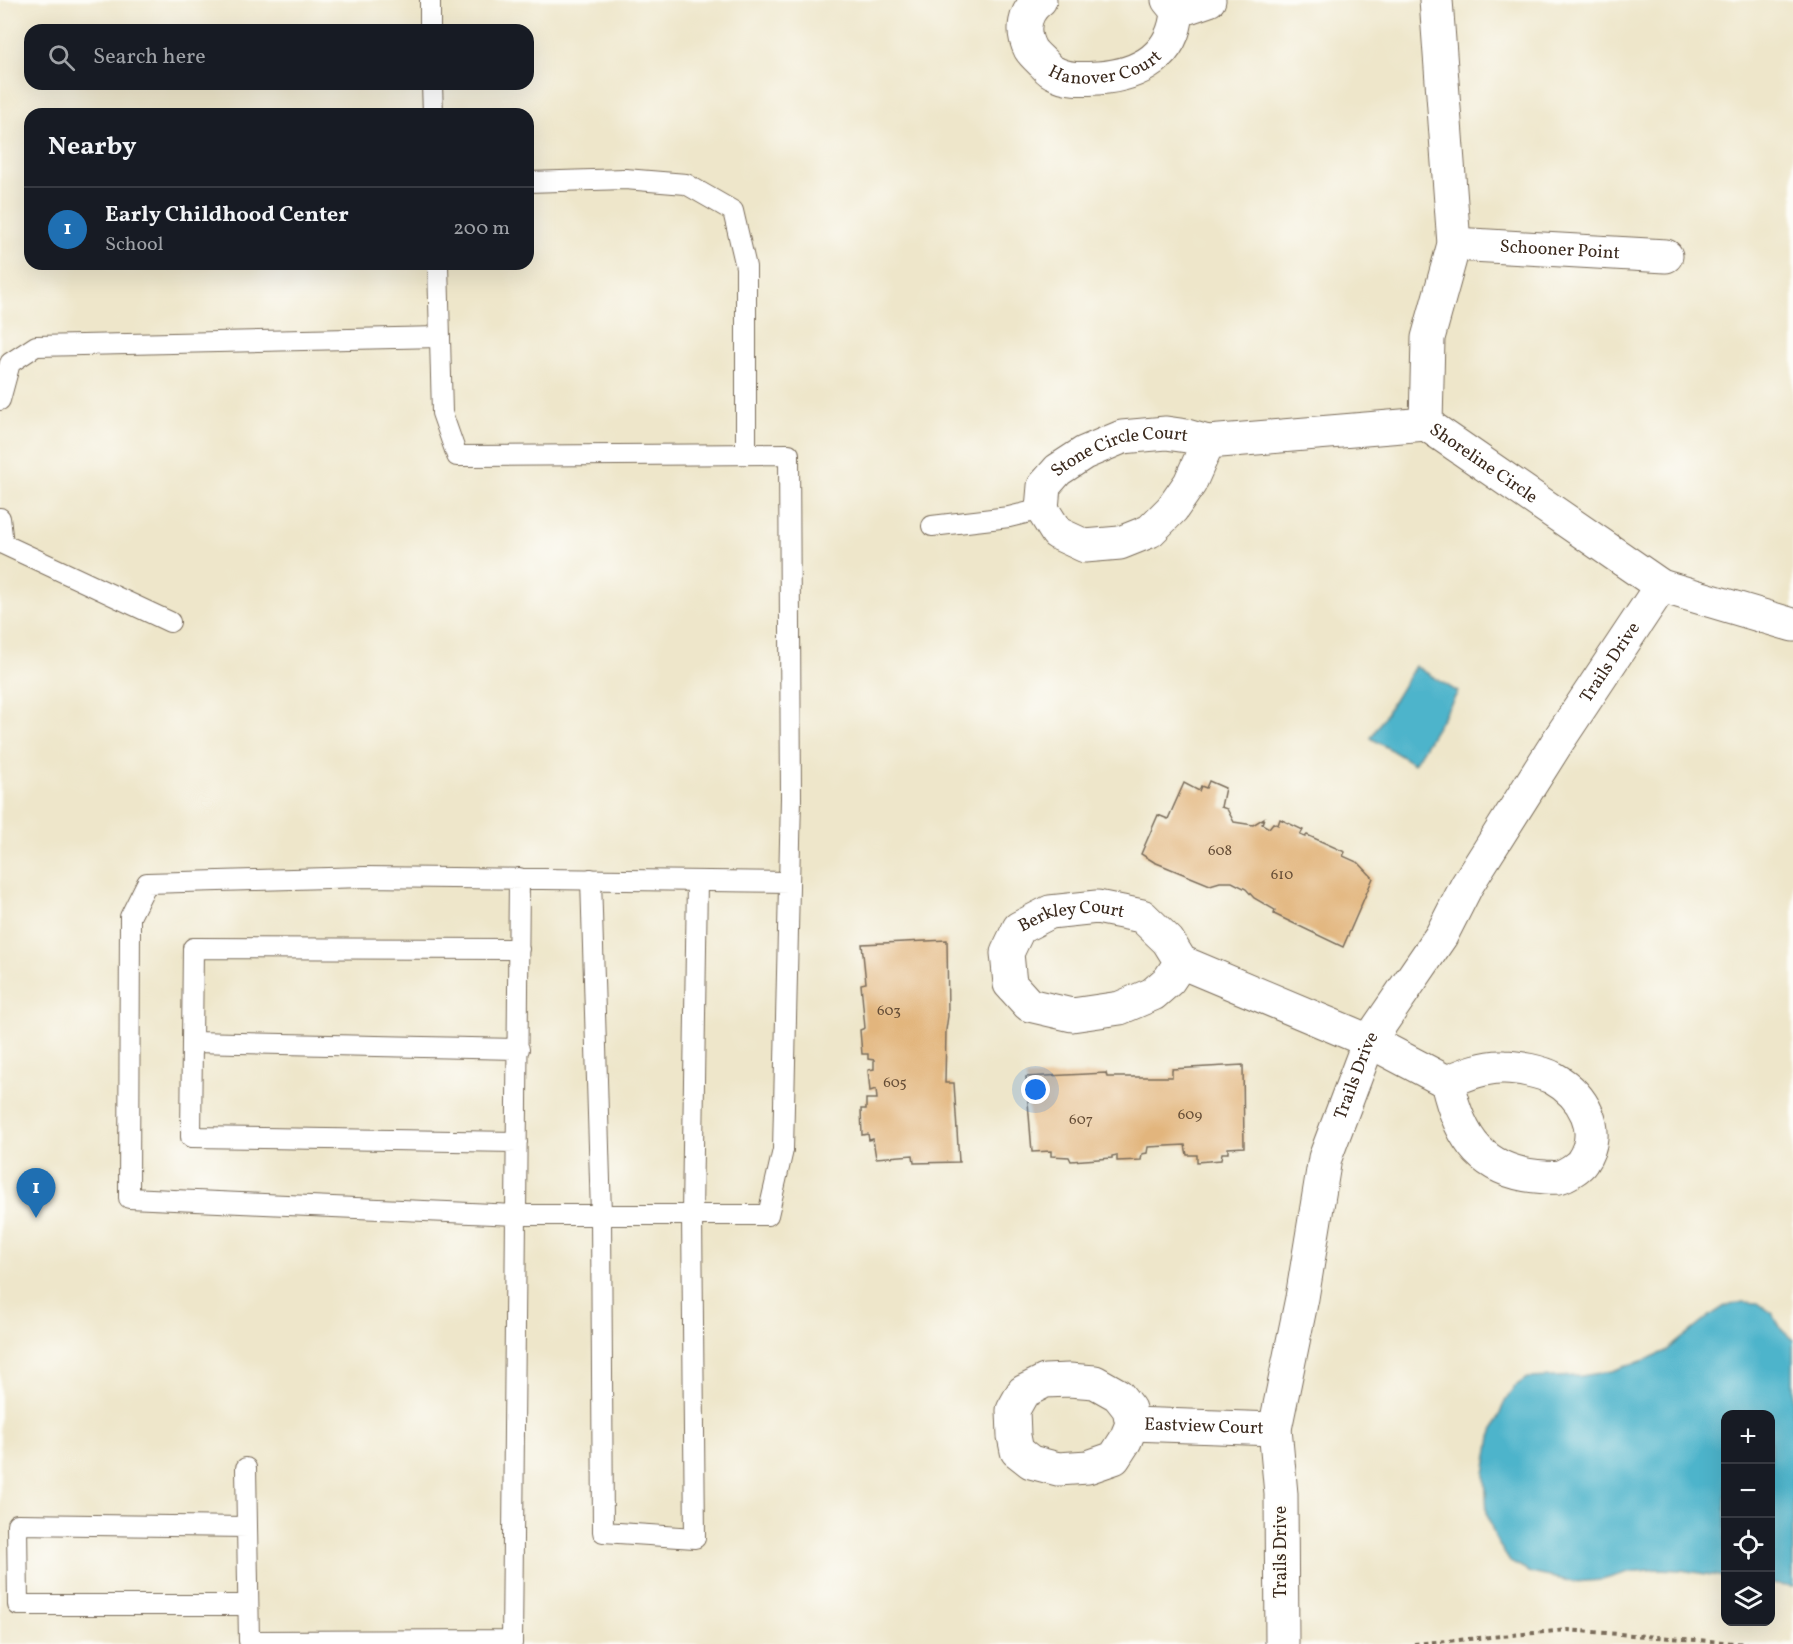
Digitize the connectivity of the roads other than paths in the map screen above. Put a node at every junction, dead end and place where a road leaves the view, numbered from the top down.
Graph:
1 (430, 0) edge
2 (1040, 0) edge
3 (1209, 0) edge
4 (1436, 0) edge
5 (1172, 5) edge
6 (430, 24) edge
7 (432, 90) edge
8 (433, 108) edge
9 (534, 182) edge
10 (1454, 244) junction
11 (1666, 256) dead end
12 (438, 270) edge
13 (440, 337) junction
14 (0, 400) edge
15 (1426, 424) junction
16 (1208, 442) junction
17 (746, 454) junction
18 (1042, 509) junction
19 (0, 518) edge
20 (932, 526) dead end
21 (1661, 586) junction
22 (170, 622) dead end
23 (1793, 625) edge
24 (519, 878) junction
25 (591, 879) junction
26 (698, 880) junction
27 (789, 882) junction
28 (519, 949) junction
29 (1180, 962) junction
30 (192, 1041) junction
31 (1369, 1041) junction
32 (519, 1049) junction
33 (1447, 1082) dead end
34 (517, 1142) junction
35 (601, 1214) junction
36 (516, 1215) junction
37 (692, 1215) junction
38 (1132, 1424) dead end
39 (1275, 1429) junction
40 (246, 1468) dead end
41 (247, 1527) junction
42 (249, 1605) junction
43 (249, 1642) edge
44 (512, 1642) edge
45 (1281, 1644) edge

1 - 6 lane
2 - 5 street, Hanover Court
3 - 5 street, Hanover Court
4 - 10 street, Shoreline Circle
7 - 8 lane
9 - 17 lane
10 - 11 street, Schooner Point
10 - 15 street, Shoreline Circle
12 - 13 lane
13 - 14 lane
13 - 17 lane
15 - 16 street, Stone Circle Court
15 - 21 street, Shoreline Circle
16 - 18 street, Stone Circle Court
16 - 18 street, Stone Circle Court
17 - 27 lane
18 - 20 lane
19 - 22 lane
21 - 23 street, Shoreline Circle
21 - 31 street, Trails Drive
24 - 25 lane
24 - 28 lane
24 - 36 lane
25 - 26 lane
25 - 35 lane
26 - 27 lane
26 - 37 lane
27 - 37 lane
28 - 30 lane
28 - 32 lane
29 - 29 street, Berkley Court
29 - 31 street
30 - 32 lane
30 - 34 lane
31 - 33 street
31 - 39 street, Trails Drive
32 - 34 lane
34 - 36 lane
35 - 36 lane
35 - 37 lane
35 - 37 lane
36 - 44 lane
38 - 39 street, Eastview Court
39 - 45 street, Trails Drive
40 - 41 lane
41 - 42 lane
41 - 42 lane
42 - 43 lane
43 - 44 lane

